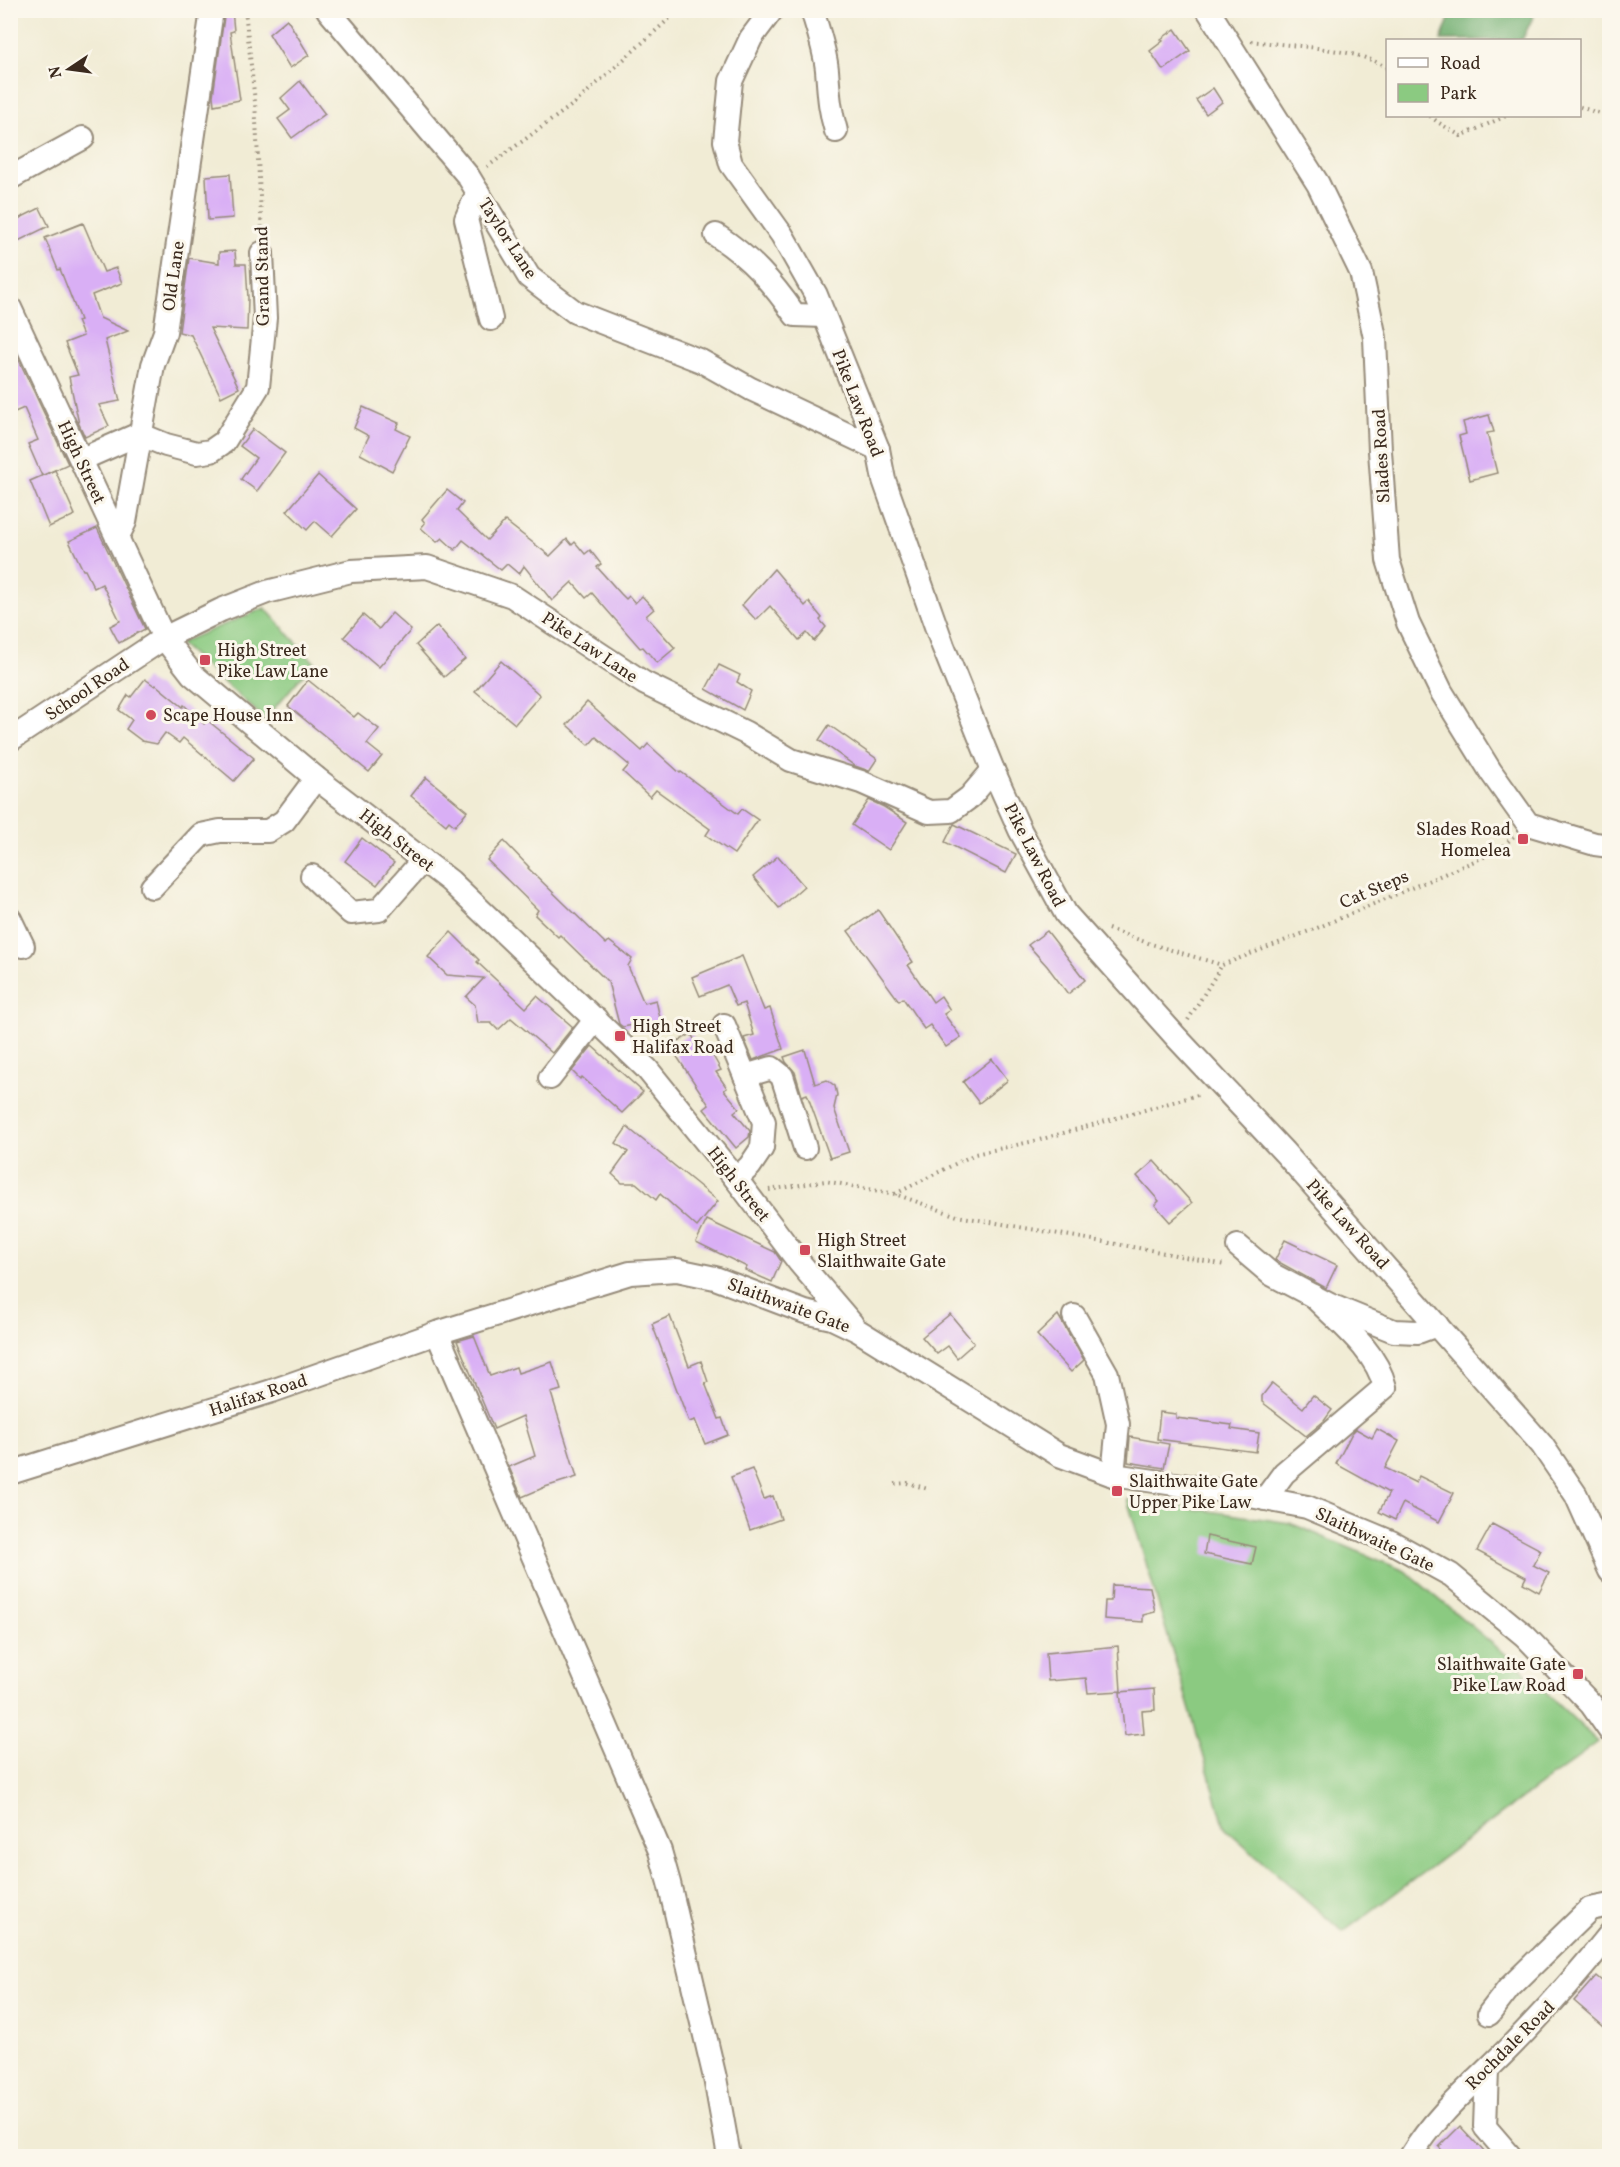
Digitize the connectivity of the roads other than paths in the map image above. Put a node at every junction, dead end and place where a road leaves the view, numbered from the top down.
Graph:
1 (212, 10) edge
2 (328, 10) edge
3 (772, 10) edge
4 (812, 10) edge
5 (1208, 10) edge
6 (836, 131) dead end
7 (83, 138) dead end
8 (10, 178) edge
9 (474, 186) junction
10 (716, 235) dead end
11 (262, 253) road end
12 (10, 308) edge
13 (824, 316) junction
14 (490, 319) dead end
15 (139, 434) junction
16 (878, 449) junction
17 (82, 459) junction
18 (117, 538) junction
19 (164, 638) junction
20 (10, 740) edge
21 (993, 770) junction
22 (316, 778) junction
23 (1610, 846) edge
24 (423, 860) junction
25 (312, 876) dead end
26 (152, 887) dead end
27 (10, 919) edge
28 (23, 945) dead end
29 (596, 1019) junction
30 (724, 1025) dead end
31 (745, 1076) junction
32 (550, 1078) dead end
33 (806, 1148) dead end
34 (741, 1186) junction
35 (1232, 1256) road end
36 (1313, 1296) junction
37 (505, 1313) joint
38 (1074, 1316) dead end
39 (1437, 1325) junction
40 (856, 1330) junction
41 (437, 1333) junction
42 (10, 1473) edge
43 (1113, 1475) junction
44 (1265, 1499) junction
45 (1610, 1571) edge
46 (1610, 1731) edge
47 (1610, 1905) edge
48 (1610, 1934) edge
49 (1489, 2014) dead end
50 (1487, 2070) junction
51 (729, 2157) edge
52 (1411, 2157) edge
53 (1510, 2157) edge

1 - 15 street, Old Lane
2 - 9 street, Taylor Lane
3 - 13 street, Pike Law Road
4 - 6 street
5 - 23 street, Slades Road
7 - 8 street
9 - 14 street
9 - 16 street, Taylor Lane
10 - 13 street
11 - 15 street, Grand Stand
12 - 17 street, High Street
13 - 16 street, Pike Law Road
15 - 17 street
15 - 18 street, Old Lane
16 - 21 street, Pike Law Road
17 - 18 street, High Street
18 - 19 street, High Street
19 - 20 street, School Road
19 - 21 street, Pike Law Lane
19 - 22 street, High Street
21 - 39 street, Pike Law Road
22 - 24 street, High Street
22 - 26 street
24 - 25 street
24 - 29 street, High Street
27 - 28 street
29 - 32 street
29 - 34 street, High Street
30 - 31 street
31 - 33 street
31 - 34 street
34 - 40 street, High Street
35 - 36 street
36 - 39 street
36 - 44 street
37 - 40 street, Slaithwaite Gate
37 - 41 street, Halifax Road
38 - 43 street
39 - 45 street, Pike Law Road
40 - 43 street, Slaithwaite Gate
41 - 42 street, Halifax Road
41 - 51 street
43 - 44 street, Slaithwaite Gate
44 - 46 street, Slaithwaite Gate
47 - 49 street
48 - 50 street, Rochdale Road
50 - 52 street, Rochdale Road
50 - 53 street

